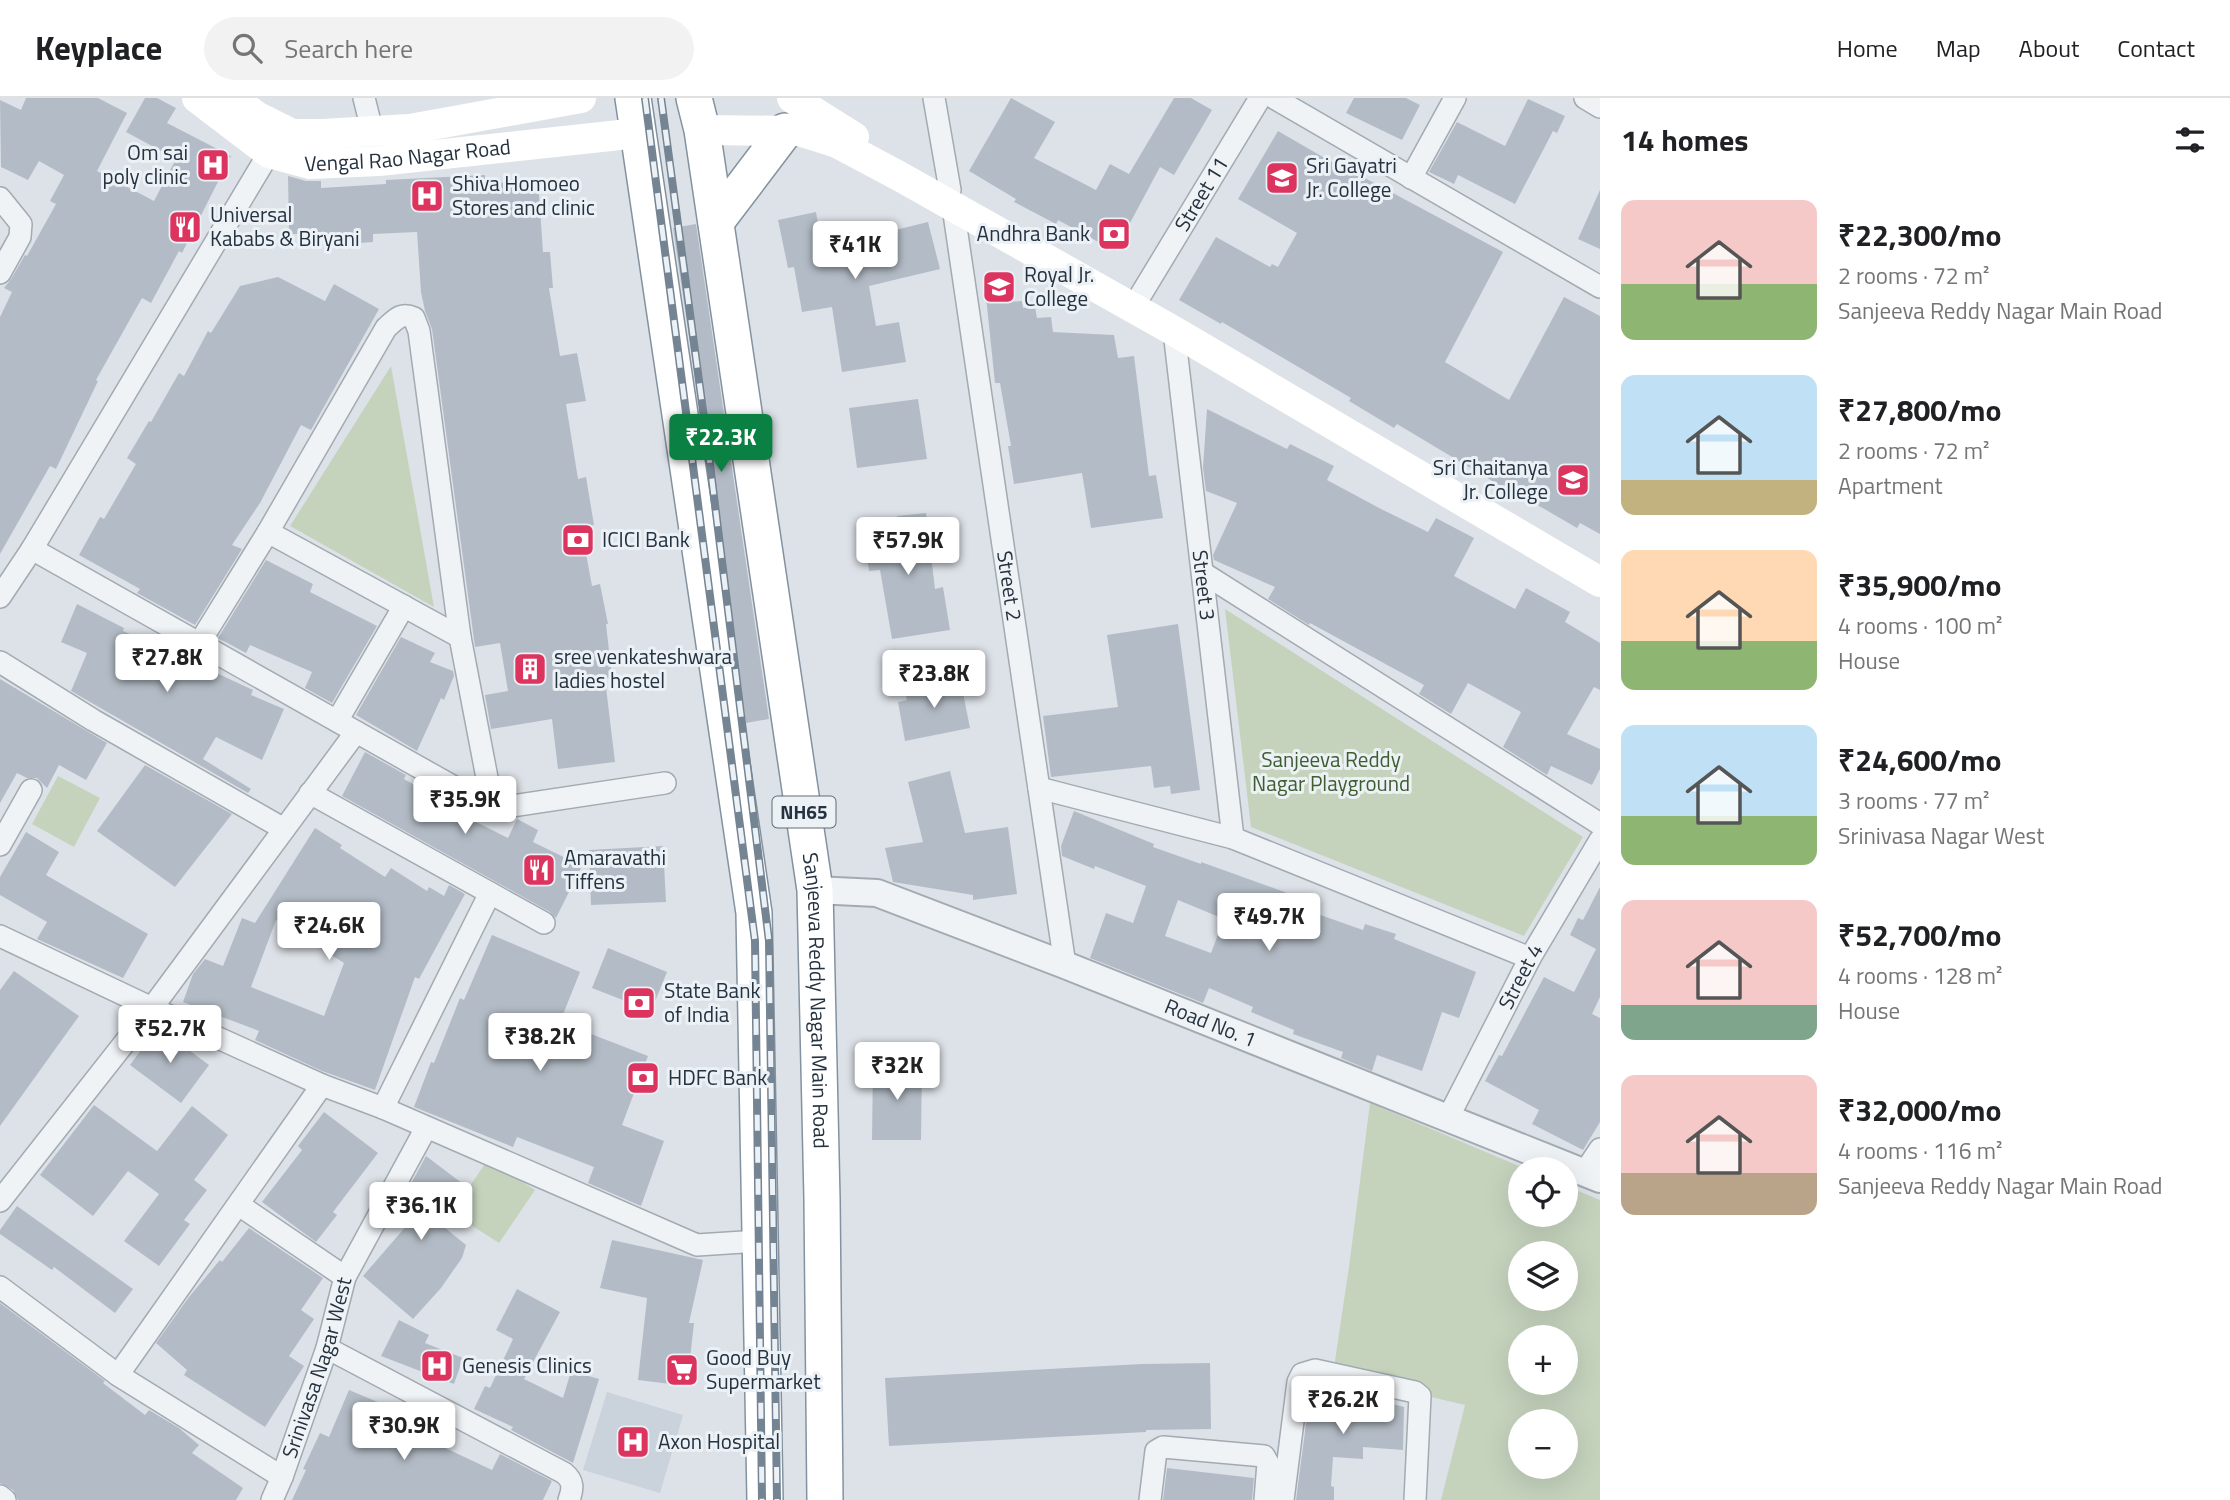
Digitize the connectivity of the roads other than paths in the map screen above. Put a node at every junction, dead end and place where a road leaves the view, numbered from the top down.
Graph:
1 (197, 98) edge
2 (232, 98) edge
3 (364, 98) edge
4 (581, 98) edge
5 (633, 98) edge
6 (934, 98) edge
7 (1260, 98) edge
8 (1274, 98) edge
9 (1455, 98) edge
10 (1585, 98) edge
11 (1600, 107) edge
12 (698, 114) edge
13 (794, 116) edge
14 (372, 130) junction
15 (638, 133) junction
16 (269, 153) junction
17 (1411, 178) junction
18 (0, 198) edge
19 (952, 199) junction
20 (716, 222) junction
21 (0, 273) edge
22 (1600, 287) edge
23 (1142, 293) junction
24 (1174, 331) junction
25 (268, 532) junction
26 (32, 549) junction
27 (1600, 562) edge
28 (1203, 573) junction
29 (1600, 582) edge
30 (0, 597) edge
31 (404, 607) junction
32 (460, 637) junction
33 (200, 642) junction
34 (0, 662) edge
35 (337, 721) junction
36 (356, 732) junction
37 (665, 782) dead end
38 (1039, 788) junction
39 (31, 790) dead end
40 (310, 793) junction
41 (493, 809) junction
42 (1600, 824) edge
43 (284, 829) junction
44 (1233, 838) junction
45 (1600, 839) edge
46 (0, 845) edge
47 (815, 890) junction
48 (490, 893) junction
49 (544, 923) dead end
50 (0, 936) edge
51 (1530, 958) junction
52 (1065, 965) junction
53 (152, 1008) junction
54 (322, 1085) junction
55 (383, 1108) junction
56 (1448, 1118) junction
57 (426, 1128) junction
58 (1600, 1149) edge
59 (1592, 1176) edge
60 (0, 1200) edge
61 (239, 1205) junction
62 (759, 1241) junction
63 (345, 1277) junction
64 (0, 1287) edge
65 (327, 1348) junction
66 (118, 1375) junction
67 (282, 1477) junction
68 (0, 1496) edge
69 (5, 1500) edge
70 (272, 1500) edge
71 (569, 1500) edge
72 (765, 1500) edge
73 (825, 1500) edge
74 (1150, 1500) edge
75 (1265, 1500) edge
76 (1283, 1500) edge
77 (1415, 1500) edge

1 - 16 main road, Vengal Rao Nagar Road
2 - 14 main road, Vengal Rao Nagar Road
3 - 14 street
4 - 14 main road, Vengal Rao Nagar Road
5 - 15 highway
6 - 19 street, Street 2
7 - 23 street, Street 11
8 - 17 street
9 - 17 street
10 - 11 street
12 - 13 main road
12 - 20 highway, Sanjeeva Reddy Nagar Main Road / NH65
13 - 19 main road
13 - 19 main road
13 - 20 highway
15 - 16 main road, Vengal Rao Nagar Road
15 - 62 highway
16 - 26 street
17 - 22 street
18 - 21 street
19 - 23 main road
19 - 24 main road
19 - 38 street, Street 2
20 - 47 highway, Sanjeeva Reddy Nagar Main Road / NH65
23 - 27 main road
24 - 28 street, Street 3
24 - 29 main road
25 - 31 street
25 - 32 street
25 - 33 street
26 - 30 street
26 - 33 street
28 - 42 street
28 - 44 street, Street 3
31 - 32 street
31 - 35 street
32 - 41 street
33 - 35 street
34 - 43 street
35 - 36 street
36 - 40 street
36 - 41 street
37 - 41 street
38 - 44 street
38 - 52 street, Street 2
39 - 46 street
40 - 43 street
40 - 48 street
43 - 53 street
44 - 51 street
45 - 51 street, Street 4
47 - 52 street, Road No. 1
47 - 73 highway, Sanjeeva Reddy Nagar Main Road / NH65
48 - 49 street
48 - 55 street
50 - 53 street
51 - 56 street, Street 4
52 - 56 street, Road No. 1
53 - 54 street
53 - 60 street
54 - 55 street
54 - 61 street
55 - 57 street
56 - 59 street, Road No. 1
57 - 62 street
57 - 63 street, Srinivasa Nagar West
58 - 59 street
61 - 63 street
61 - 66 street
62 - 72 highway
63 - 65 street, Srinivasa Nagar West
64 - 66 street
65 - 67 street, Srinivasa Nagar West
65 - 71 street
66 - 67 street
67 - 70 street, Srinivasa Nagar West
68 - 69 street
74 - 75 street
76 - 77 street

